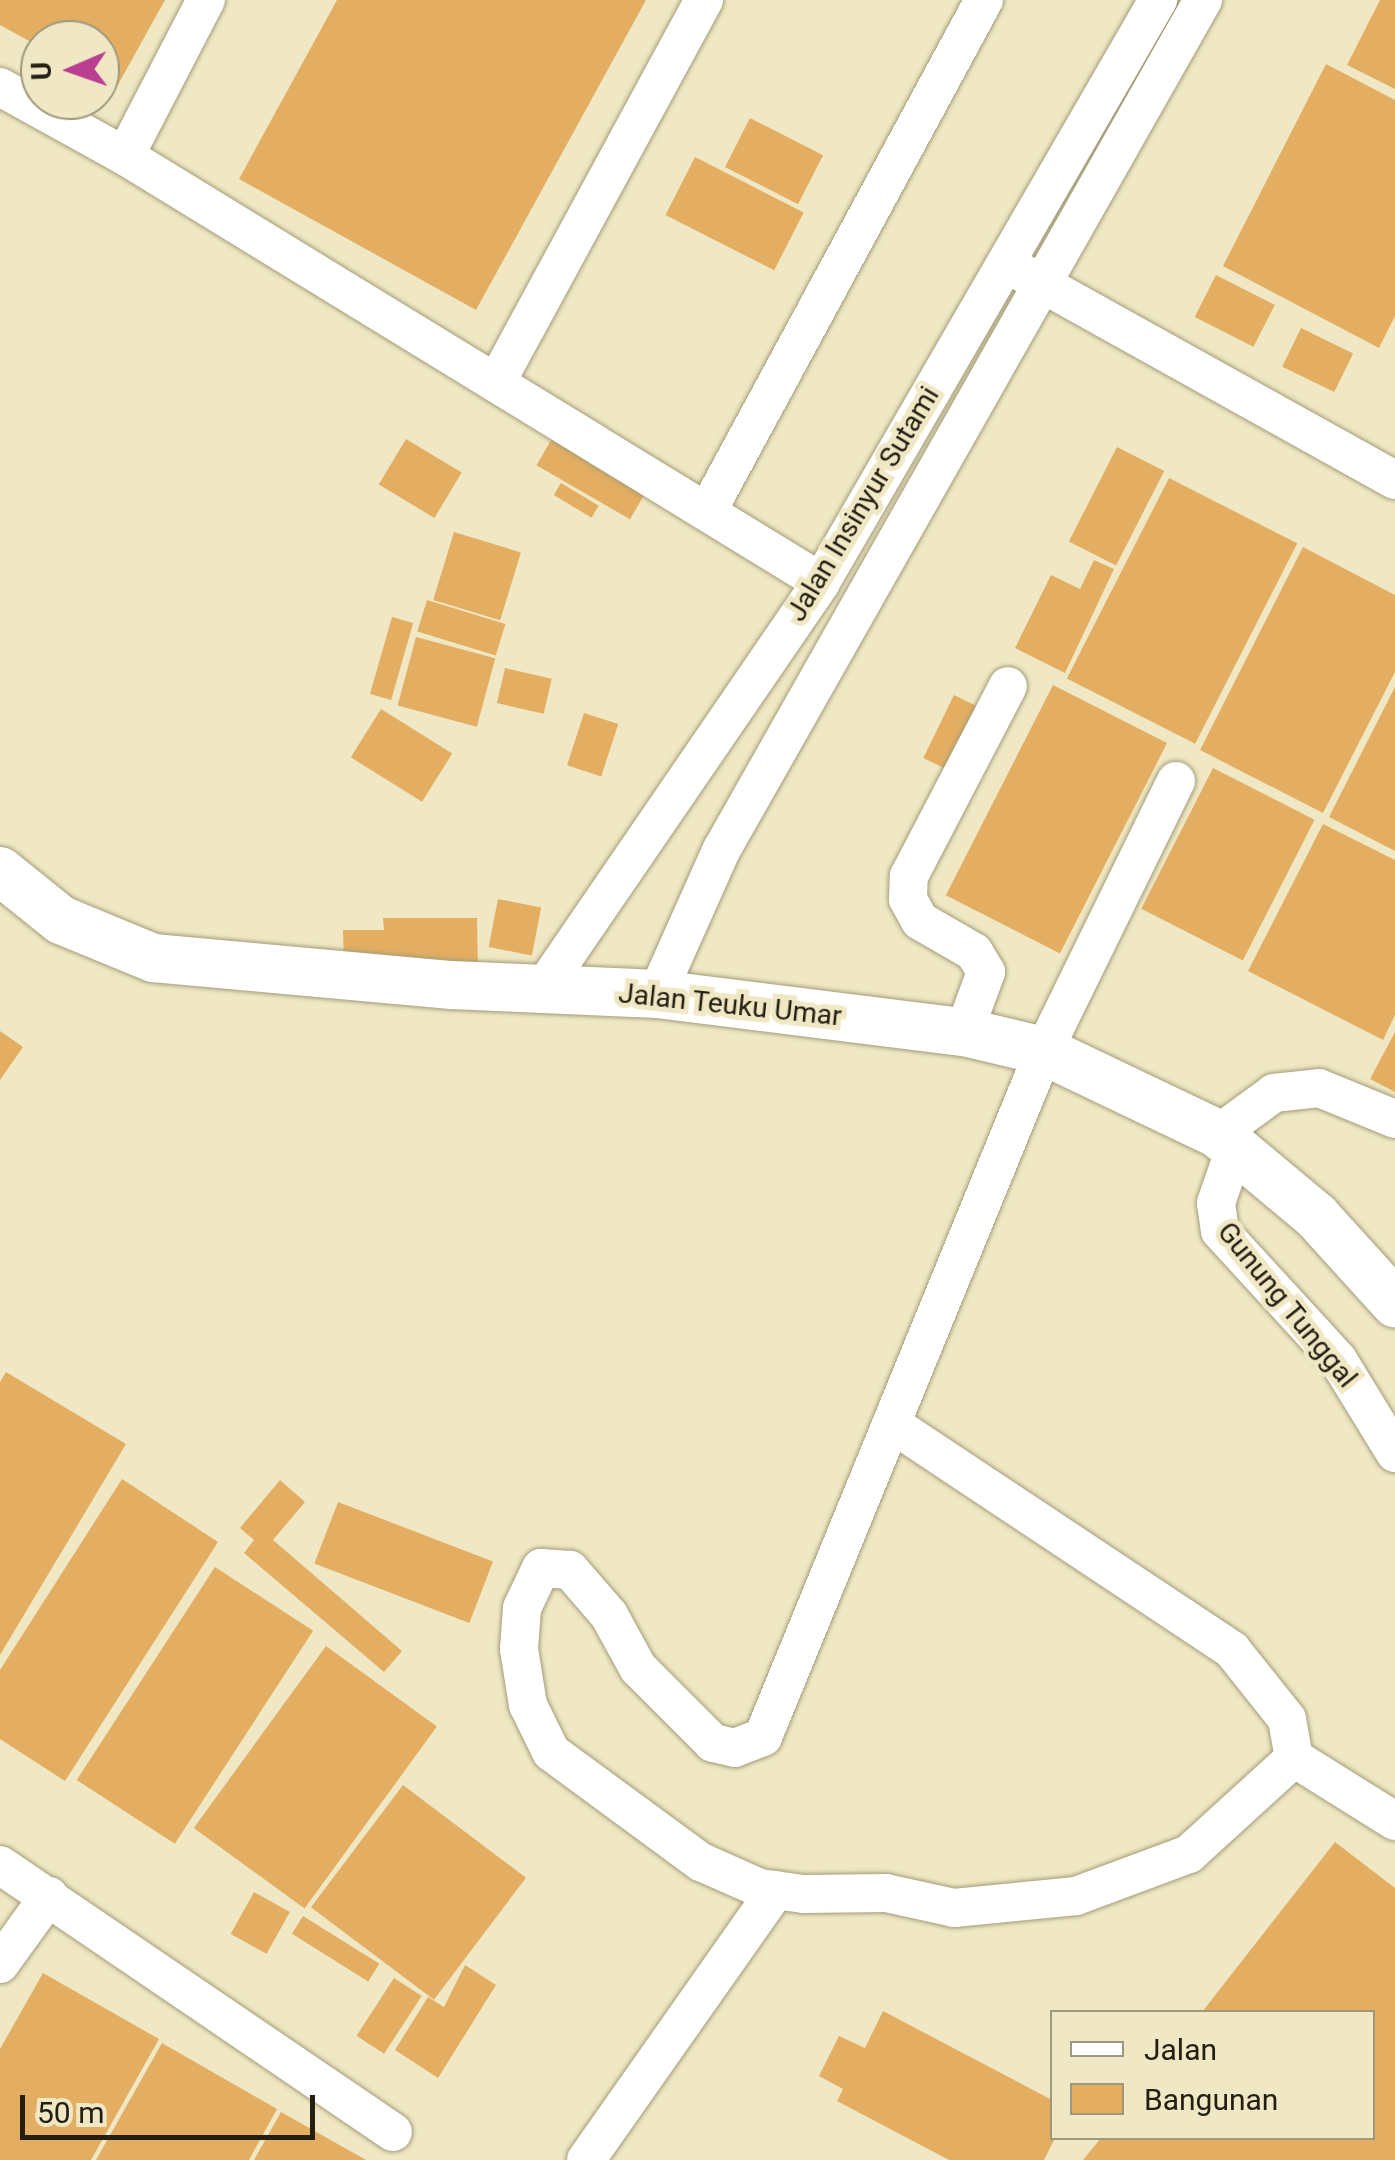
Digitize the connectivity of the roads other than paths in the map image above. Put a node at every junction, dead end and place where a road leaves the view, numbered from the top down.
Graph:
1 (206, 0) edge
2 (704, 0) edge
3 (984, 0) edge
4 (1158, 0) edge
5 (1203, 0) edge
6 (0, 87) edge
7 (125, 156) junction
8 (1005, 264) junction
9 (1042, 282) junction
10 (496, 383) junction
11 (1395, 480) edge
12 (708, 510) junction
13 (820, 582) junction
14 (1008, 686) dead end
15 (1176, 781) dead end
16 (0, 871) edge
17 (542, 990) junction
18 (657, 994) junction
19 (964, 1032) junction
20 (1044, 1051) junction
21 (1395, 1119) edge
22 (1226, 1142) junction
23 (1395, 1304) edge
24 (892, 1424) junction
25 (1395, 1452) edge
26 (1294, 1758) junction
27 (1395, 1821) edge
28 (0, 1865) edge
29 (776, 1890) junction
30 (49, 1896) junction
31 (0, 1964) edge
32 (393, 2132) dead end
33 (586, 2160) edge

1 - 7 street
2 - 10 street
3 - 12 street
4 - 8 street, Jalan Insinyur Sutami
5 - 9 street, Jalan Insinyur Sutami
6 - 7 street
7 - 10 street
8 - 9 street
8 - 13 street, Jalan Insinyur Sutami
9 - 11 street
9 - 18 street, Jalan Insinyur Sutami
10 - 12 street
12 - 13 street
13 - 17 street, Jalan Insinyur Sutami
14 - 19 street
15 - 20 street
16 - 17 main road, Jalan Teuku Umar
17 - 18 main road, Jalan Teuku Umar
18 - 19 main road, Jalan Teuku Umar
19 - 20 main road, Jalan Teuku Umar
20 - 22 main road, Jalan Teuku Umar
20 - 24 street
21 - 22 street
22 - 23 main road, Jalan Teuku Umar
22 - 25 street, Gunung Tunggal
24 - 26 street
24 - 29 street
26 - 27 street
26 - 29 street
28 - 30 street
29 - 33 street
30 - 31 street
30 - 32 street

